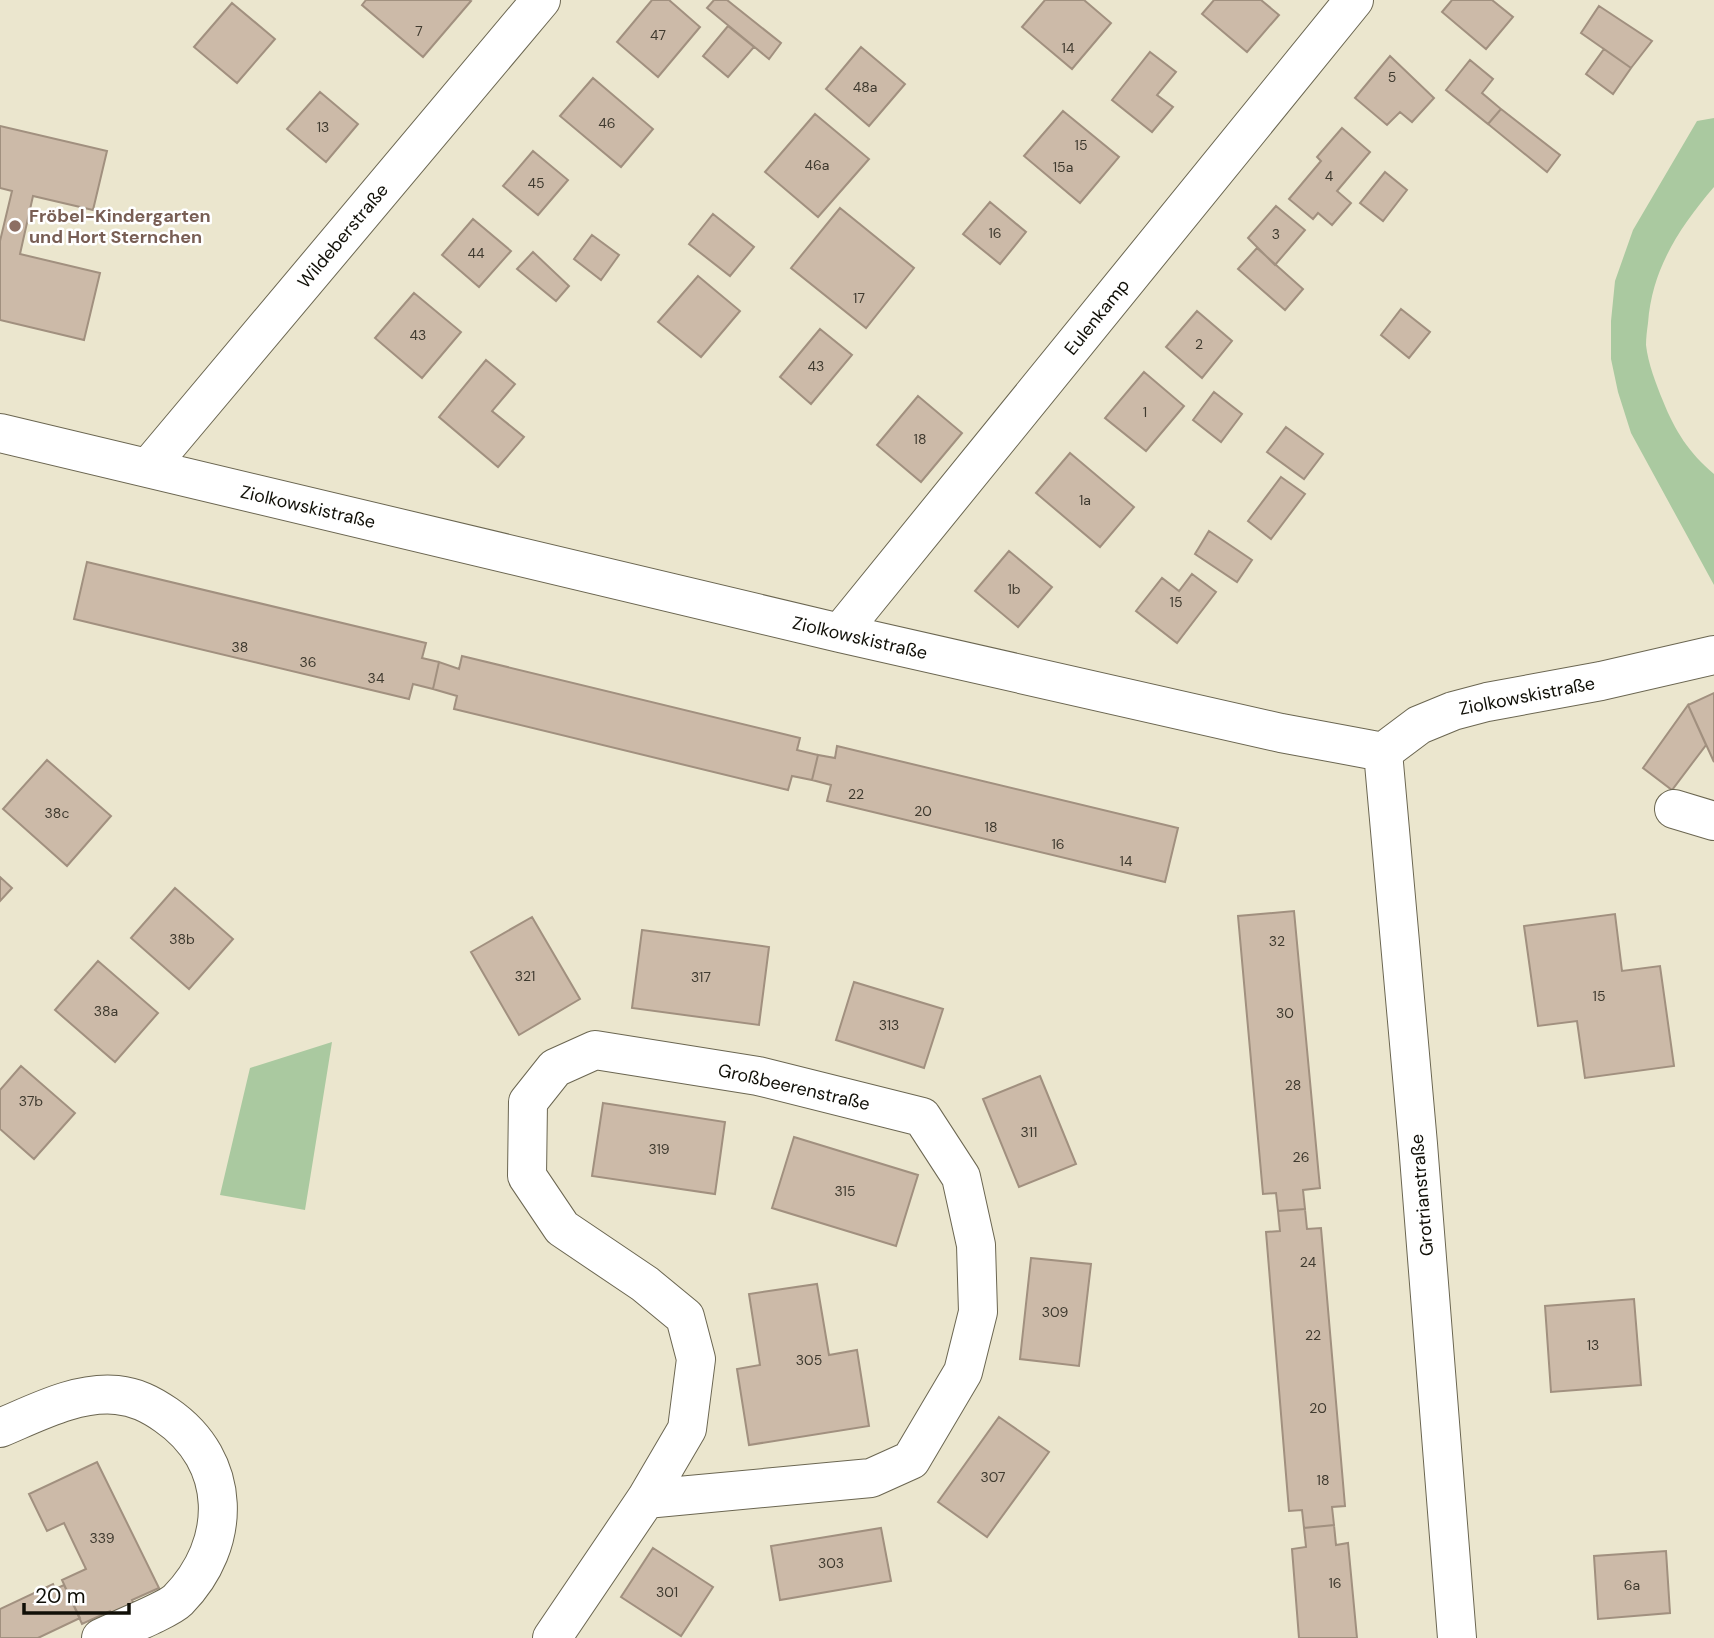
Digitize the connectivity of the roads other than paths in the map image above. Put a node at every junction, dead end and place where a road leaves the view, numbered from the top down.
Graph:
1 (1354, 0) edge
2 (537, 1) edge
3 (0, 433) edge
4 (148, 468) junction
5 (840, 634) junction
6 (1714, 655) edge
7 (1383, 752) junction
8 (1674, 809) dead end
9 (1714, 821) edge
10 (0, 1428) edge
11 (646, 1499) junction
12 (101, 1638) edge
13 (552, 1638) edge
14 (1457, 1638) edge

1 - 5 street, Eulenkamp
2 - 4 street, Wildeberstraße
3 - 4 street, Ziolkowskistraße
4 - 5 street, Ziolkowskistraße
5 - 7 street, Ziolkowskistraße
6 - 7 street, Ziolkowskistraße
7 - 14 street, Grotrianstraße
8 - 9 street
10 - 12 street
11 - 11 street, Großbeerenstraße
11 - 13 street, Großbeerenstraße

